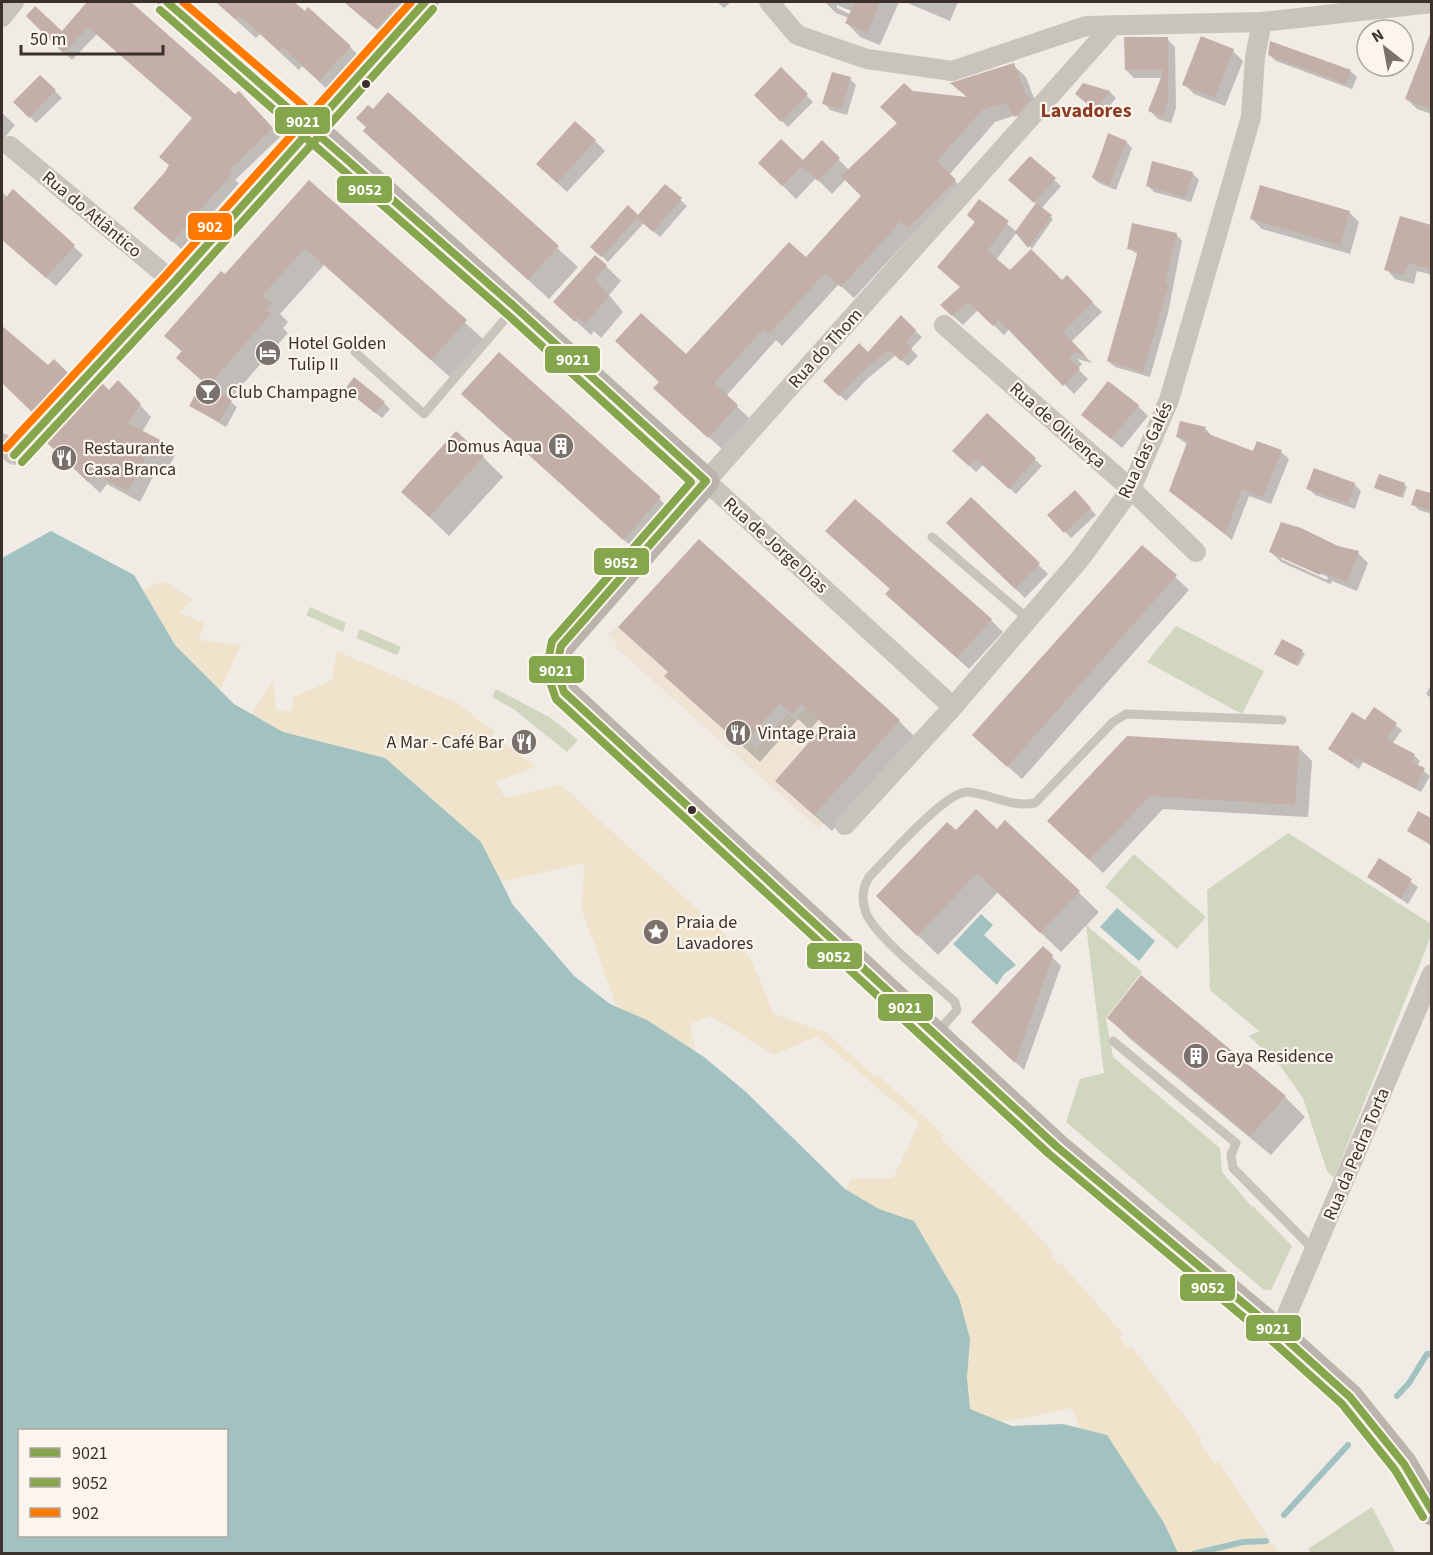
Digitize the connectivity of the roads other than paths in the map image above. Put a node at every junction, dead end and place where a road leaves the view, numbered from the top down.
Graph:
1 (166, 2) edge
2 (425, 2) edge
3 (769, 2) edge
4 (1431, 3) edge
5 (1262, 22) junction
6 (1113, 25) junction
7 (312, 127) junction
8 (10, 146) dead end
9 (174, 282) junction
10 (515, 307) junction
11 (944, 326) dead end
12 (355, 352) dead end
13 (8, 449) edge
14 (706, 481) junction
15 (1131, 489) junction
16 (932, 537) dead end
17 (1196, 552) dead end
18 (1028, 619) junction
19 (953, 707) junction
20 (1282, 720) dead end
21 (845, 825) dead end
22 (1431, 974) edge
23 (935, 1035) junction
24 (1113, 1041) dead end
25 (1315, 1251) junction
26 (1279, 1333) junction
27 (1431, 1512) edge

1 - 7 street, Rua de Jorge Dias
2 - 7 main road
3 - 6 street
4 - 5 street
5 - 6 street
5 - 15 street, Rua das Galés
6 - 14 street, Rua do Thom
7 - 9 street
7 - 10 main road, Rua de Jorge Dias
8 - 9 street, Rua do Atlântico
9 - 13 street
10 - 12 lane
10 - 14 main road, Rua de Jorge Dias
11 - 15 street, Rua de Olivença
14 - 19 street, Rua de Jorge Dias
14 - 23 main road, Rua do Thom
15 - 17 street, Rua de Olivença
15 - 18 street, Rua das Galés
16 - 18 lane
18 - 19 street, Rua das Galés
19 - 21 street, Rua das Galés
20 - 23 lane
22 - 25 street, Rua da Pedra Torta
23 - 26 main road
24 - 25 lane
25 - 26 street, Rua da Pedra Torta
26 - 27 main road

